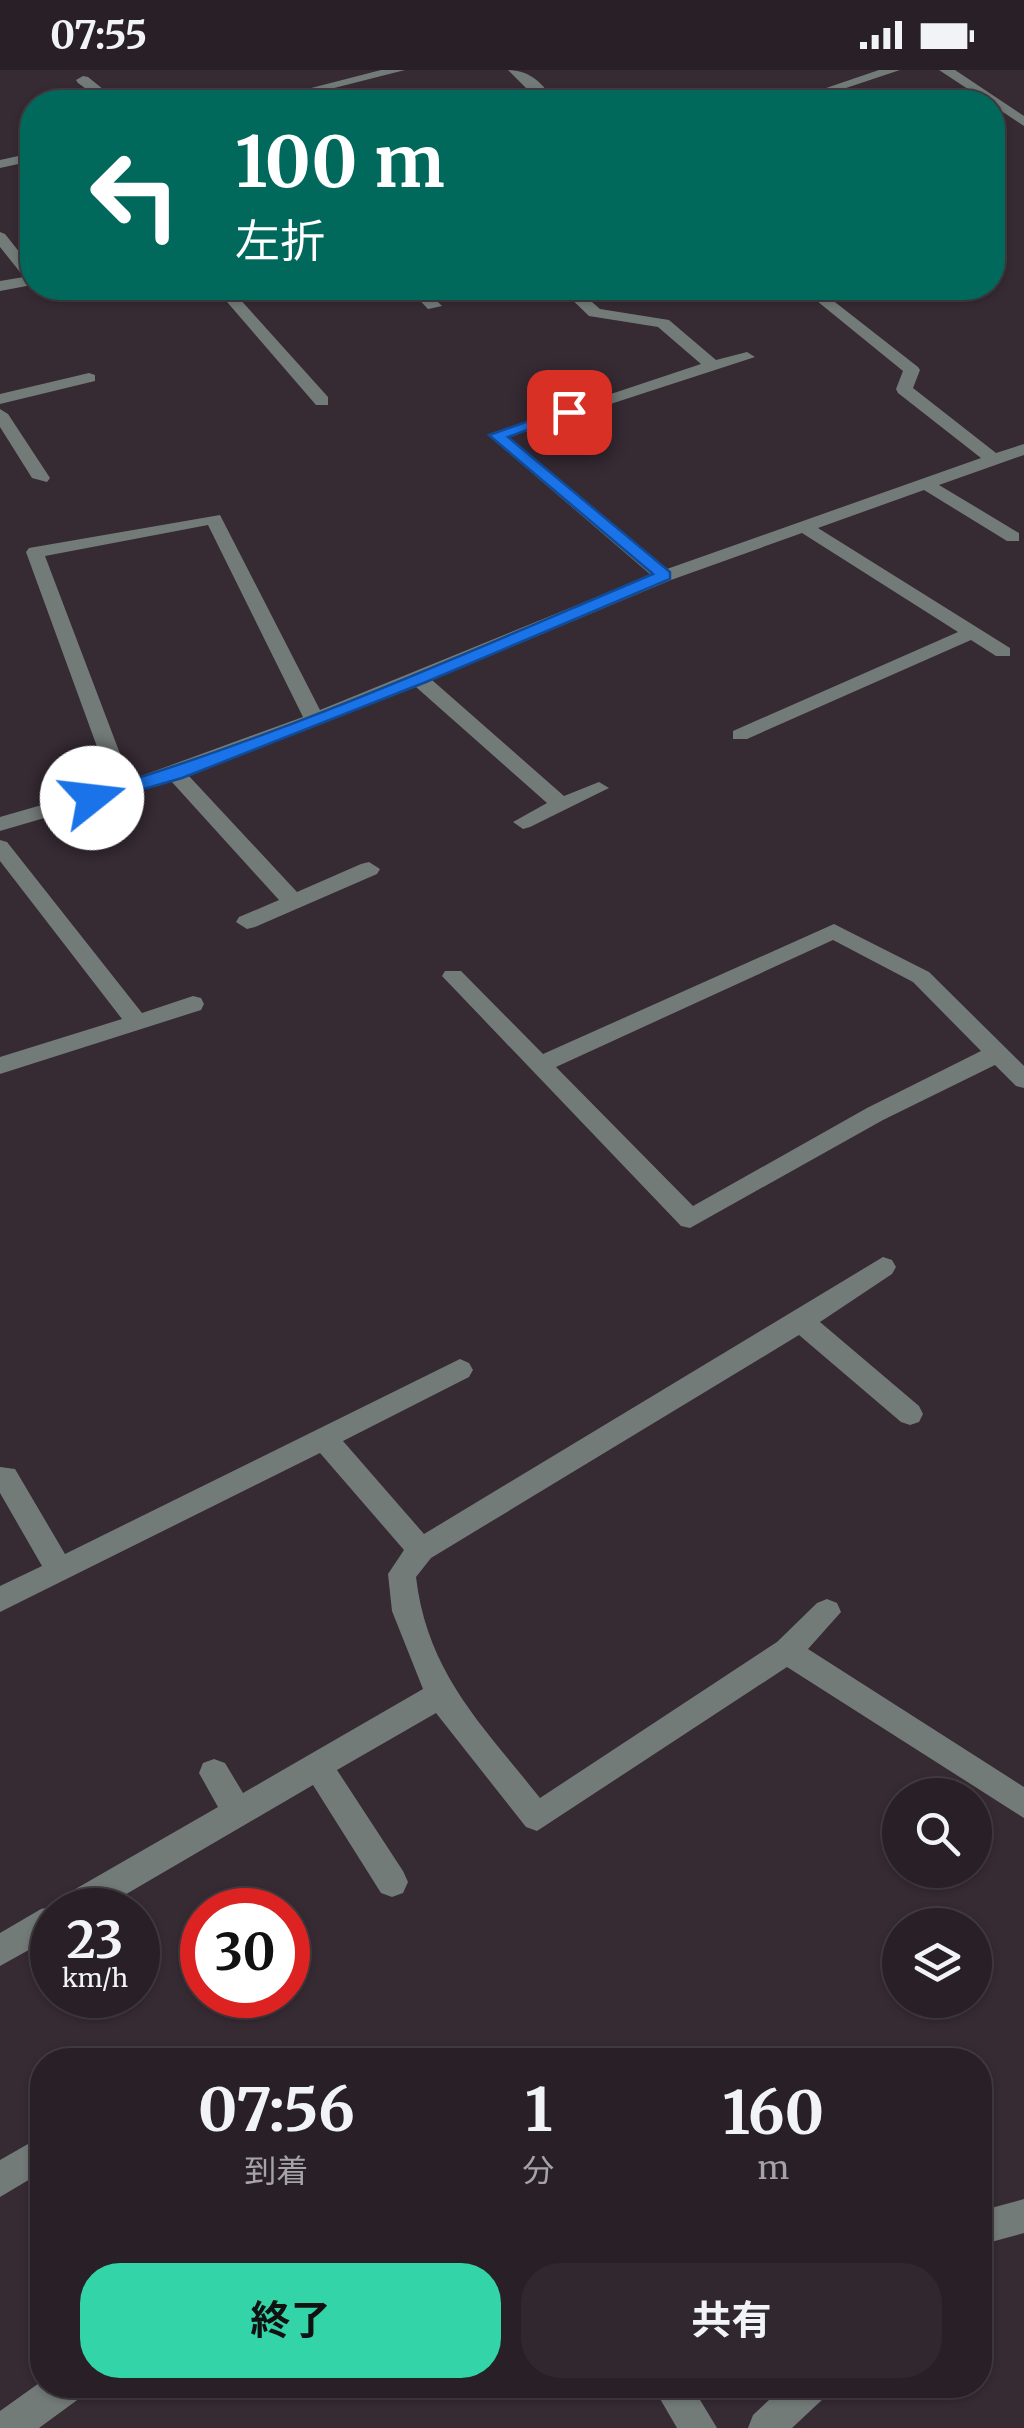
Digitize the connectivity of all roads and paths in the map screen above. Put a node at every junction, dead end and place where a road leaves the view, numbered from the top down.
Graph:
1 (398, 70) edge
2 (516, 70) edge
3 (893, 70) edge
4 (946, 70) edge
5 (83, 80) dead end
6 (96, 90) edge
7 (314, 90) edge
8 (540, 90) edge
9 (830, 90) edge
10 (976, 90) edge
11 (0, 237) edge
12 (20, 263) edge
13 (233, 300) edge
14 (428, 300) edge
15 (580, 300) edge
16 (823, 300) edge
17 (434, 306) dead end
18 (748, 357) dead end
19 (713, 366) junction
20 (89, 378) dead end
21 (0, 398) edge
22 (322, 401) dead end
23 (0, 414) edge
24 (1024, 449) edge
25 (993, 459) junction
26 (42, 478) dead end
27 (924, 482) junction
28 (805, 527) junction
29 (1012, 537) dead end
30 (664, 576) junction
31 (970, 632) junction
32 (1003, 652) dead end
33 (420, 679) junction
34 (314, 719) junction
35 (740, 736) dead end
36 (175, 774) junction
37 (599, 788) dead end
38 (123, 789) junction
39 (562, 805) junction
40 (523, 822) dead end
41 (0, 824) edge
42 (0, 847) edge
43 (369, 868) dead end
44 (294, 902) junction
45 (246, 922) dead end
46 (453, 976) dead end
47 (194, 1004) dead end
48 (139, 1024) junction
49 (996, 1054) junction
50 (538, 1065) junction
51 (0, 1066) edge
52 (1024, 1080) edge
53 (882, 1267) dead end
54 (801, 1321) junction
55 (460, 1370) dead end
56 (910, 1414) dead end
57 (324, 1438) junction
58 (5, 1476) dead end
59 (421, 1550) junction
60 (58, 1570) junction
61 (0, 1600) edge
62 (827, 1612) dead end
63 (786, 1651) junction
64 (440, 1694) junction
65 (318, 1766) junction
66 (214, 1773) dead end
67 (1024, 1804) edge
68 (238, 1812) junction
69 (392, 1882) dead end
70 (108, 1888) edge
71 (30, 1933) edge
72 (0, 1950) edge
73 (30, 2161) edge
74 (0, 2180) edge
75 (1024, 2216) edge
76 (992, 2225) edge
77 (50, 2398) edge
78 (678, 2398) edge
79 (797, 2398) edge
80 (8, 2428) edge
81 (698, 2428) edge
82 (766, 2428) edge

1 - 7 street
2 - 8 street
3 - 9 street
4 - 10 street
5 - 6 street
11 - 12 street
13 - 22 street
14 - 17 street
15 - 19 street
16 - 25 street
18 - 19 street
19 - 30 street
20 - 21 street
23 - 26 street
24 - 25 street
25 - 27 street
27 - 28 street
27 - 29 street
28 - 30 street
28 - 31 street
30 - 33 street
31 - 32 street
31 - 35 street
33 - 34 street
33 - 39 street
34 - 36 street
34 - 38 street
36 - 38 street
36 - 44 street
37 - 39 street
38 - 41 street
39 - 40 street
42 - 48 street
43 - 44 street
44 - 45 street
46 - 50 street
47 - 48 street
48 - 51 street
49 - 50 street
49 - 50 street
49 - 52 street
53 - 54 street
54 - 56 street
54 - 59 street
55 - 57 street
57 - 59 street
57 - 60 street
58 - 60 street
59 - 64 street
60 - 61 street
62 - 63 street
63 - 64 street
63 - 67 street
64 - 65 street
65 - 68 street
65 - 69 street
66 - 68 street
68 - 70 street
71 - 72 street
73 - 74 street
75 - 76 street
77 - 80 street
78 - 81 street
79 - 82 street

